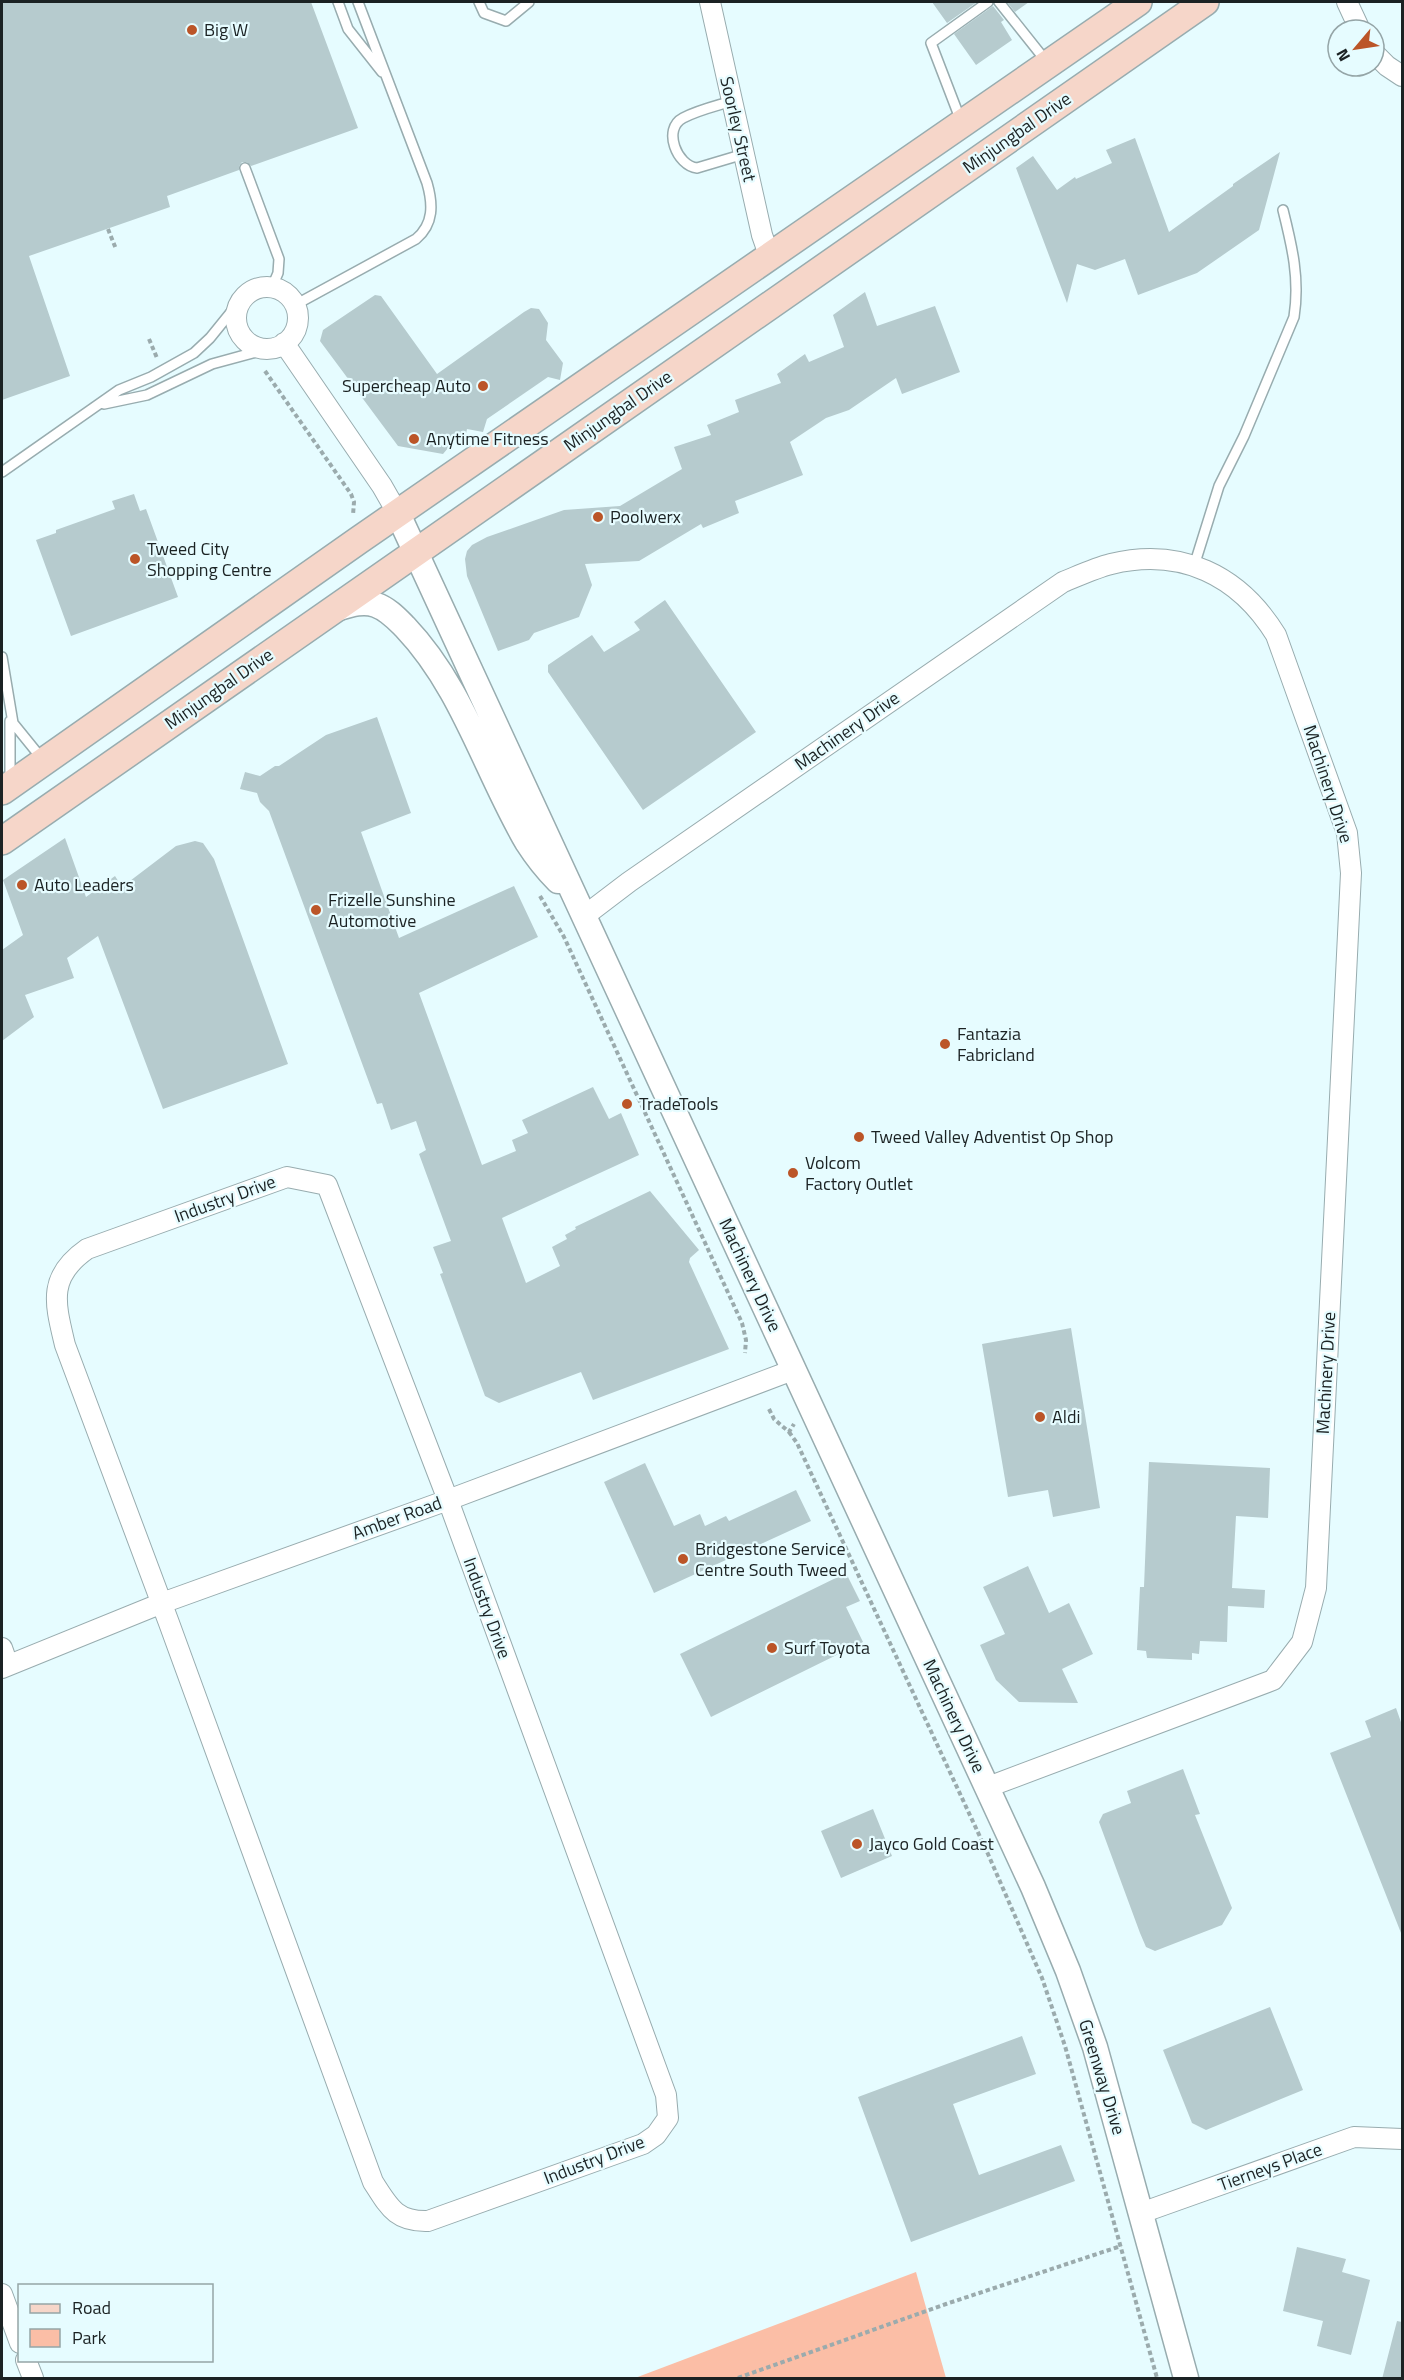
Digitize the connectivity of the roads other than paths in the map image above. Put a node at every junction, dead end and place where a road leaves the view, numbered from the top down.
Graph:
1 (338, 2) edge
2 (358, 2) edge
3 (479, 2) edge
4 (529, 2) edge
5 (710, 2) edge
6 (988, 2) edge
7 (999, 2) edge
8 (1138, 2) edge
9 (1205, 2) edge
10 (1347, 2) edge
11 (1354, 18) edge
12 (1048, 64) junction
13 (1386, 65) edge
14 (1402, 76) edge
15 (388, 79) junction
16 (732, 101) junction
17 (962, 123) junction
18 (744, 154) junction
19 (245, 168) dead end
20 (1283, 210) dead end
21 (769, 255) junction
22 (272, 287) junction
23 (240, 301) junction
24 (295, 304) junction
25 (276, 346) junction
26 (90, 410) junction
27 (2, 472) edge
28 (398, 514) junction
29 (415, 551) junction
30 (1194, 566) junction
31 (334, 609) junction
32 (2, 657) edge
33 (3, 680) edge
34 (7, 712) edge
35 (44, 761) junction
36 (6, 788) edge
37 (2, 841) edge
38 (579, 907) junction
39 (793, 1370) junction
40 (448, 1500) junction
41 (162, 1603) junction
42 (4, 1660) edge
43 (988, 1787) junction
44 (1402, 2139) edge
45 (1141, 2213) junction
46 (2, 2294) edge
47 (18, 2338) edge
48 (26, 2362) edge
49 (33, 2379) edge
50 (1186, 2379) edge

1 - 15 lane
2 - 15 lane
3 - 4 lane
5 - 16 street, Soorley Street
6 - 17 lane
7 - 12 lane
8 - 12 main road
9 - 29 main road, Minjungbal Drive
10 - 11 street
12 - 17 main road
13 - 14 street
15 - 24 lane
16 - 18 street, Soorley Street
16 - 18 lane
17 - 21 main road
18 - 21 street, Soorley Street
19 - 22 lane
20 - 30 lane
21 - 28 main road
22 - 23 street
22 - 24 street
23 - 25 street
23 - 26 lane
24 - 25 street
25 - 26 lane
25 - 28 street
26 - 27 lane
28 - 29 street, Machinery Drive
28 - 35 main road
29 - 31 main road, Minjungbal Drive
29 - 38 street, Machinery Drive
30 - 38 street, Machinery Drive
30 - 43 street, Machinery Drive
31 - 37 main road, Minjungbal Drive
31 - 38 street, Machinery Drive
32 - 33 lane
33 - 34 lane
34 - 35 lane
34 - 36 lane
35 - 36 main road
38 - 39 street, Machinery Drive
39 - 40 street, Amber Road
39 - 43 street, Machinery Drive
40 - 41 street, Amber Road
40 - 41 street, Industry Drive
40 - 41 street, Industry Drive
41 - 42 street, Amber Road
43 - 45 street, Greenway Drive
44 - 45 street, Tierneys Place
45 - 50 street, Greenway Drive
46 - 47 street
48 - 49 street

